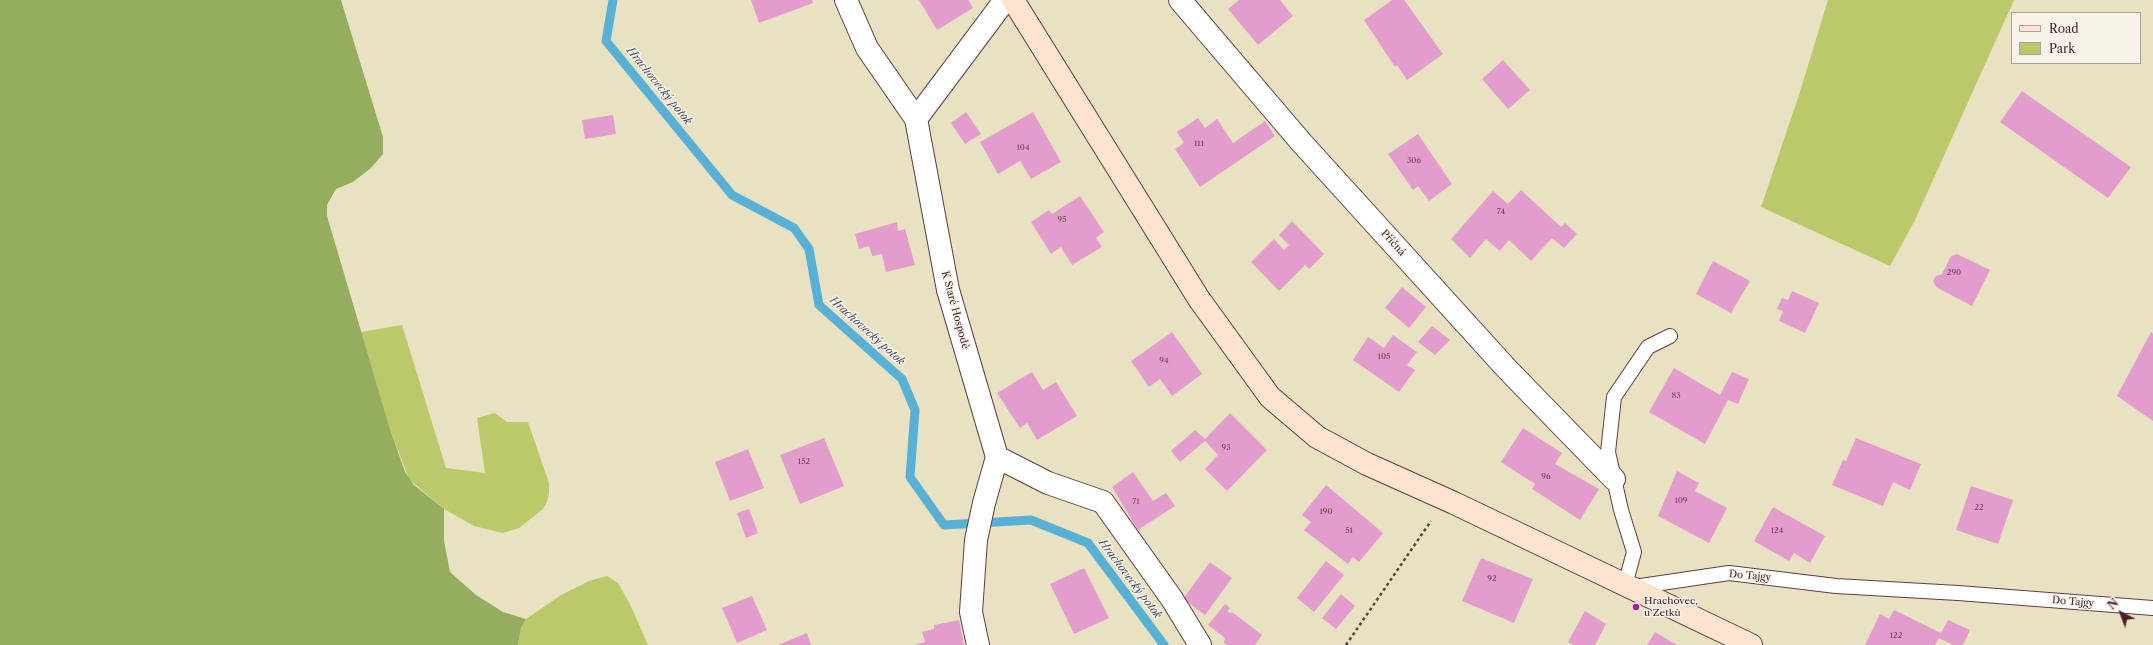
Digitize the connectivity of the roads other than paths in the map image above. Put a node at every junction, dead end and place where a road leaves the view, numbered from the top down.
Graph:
1 (846, 0) edge
2 (1005, 0) edge
3 (1013, 0) edge
4 (1180, 0) edge
5 (916, 119) junction
6 (1670, 336) dead end
7 (997, 457) junction
8 (1614, 479) junction
9 (1625, 585) junction
10 (2153, 608) edge
11 (978, 645) edge
12 (1200, 645) edge
13 (1751, 645) edge

1 - 5 street
2 - 5 street
3 - 9 street
4 - 8 street, Příčná
5 - 7 street, K Staré Hospodě
6 - 8 lane
7 - 11 street
7 - 12 street
8 - 9 lane
9 - 10 lane, Do Tajgy
9 - 13 street

